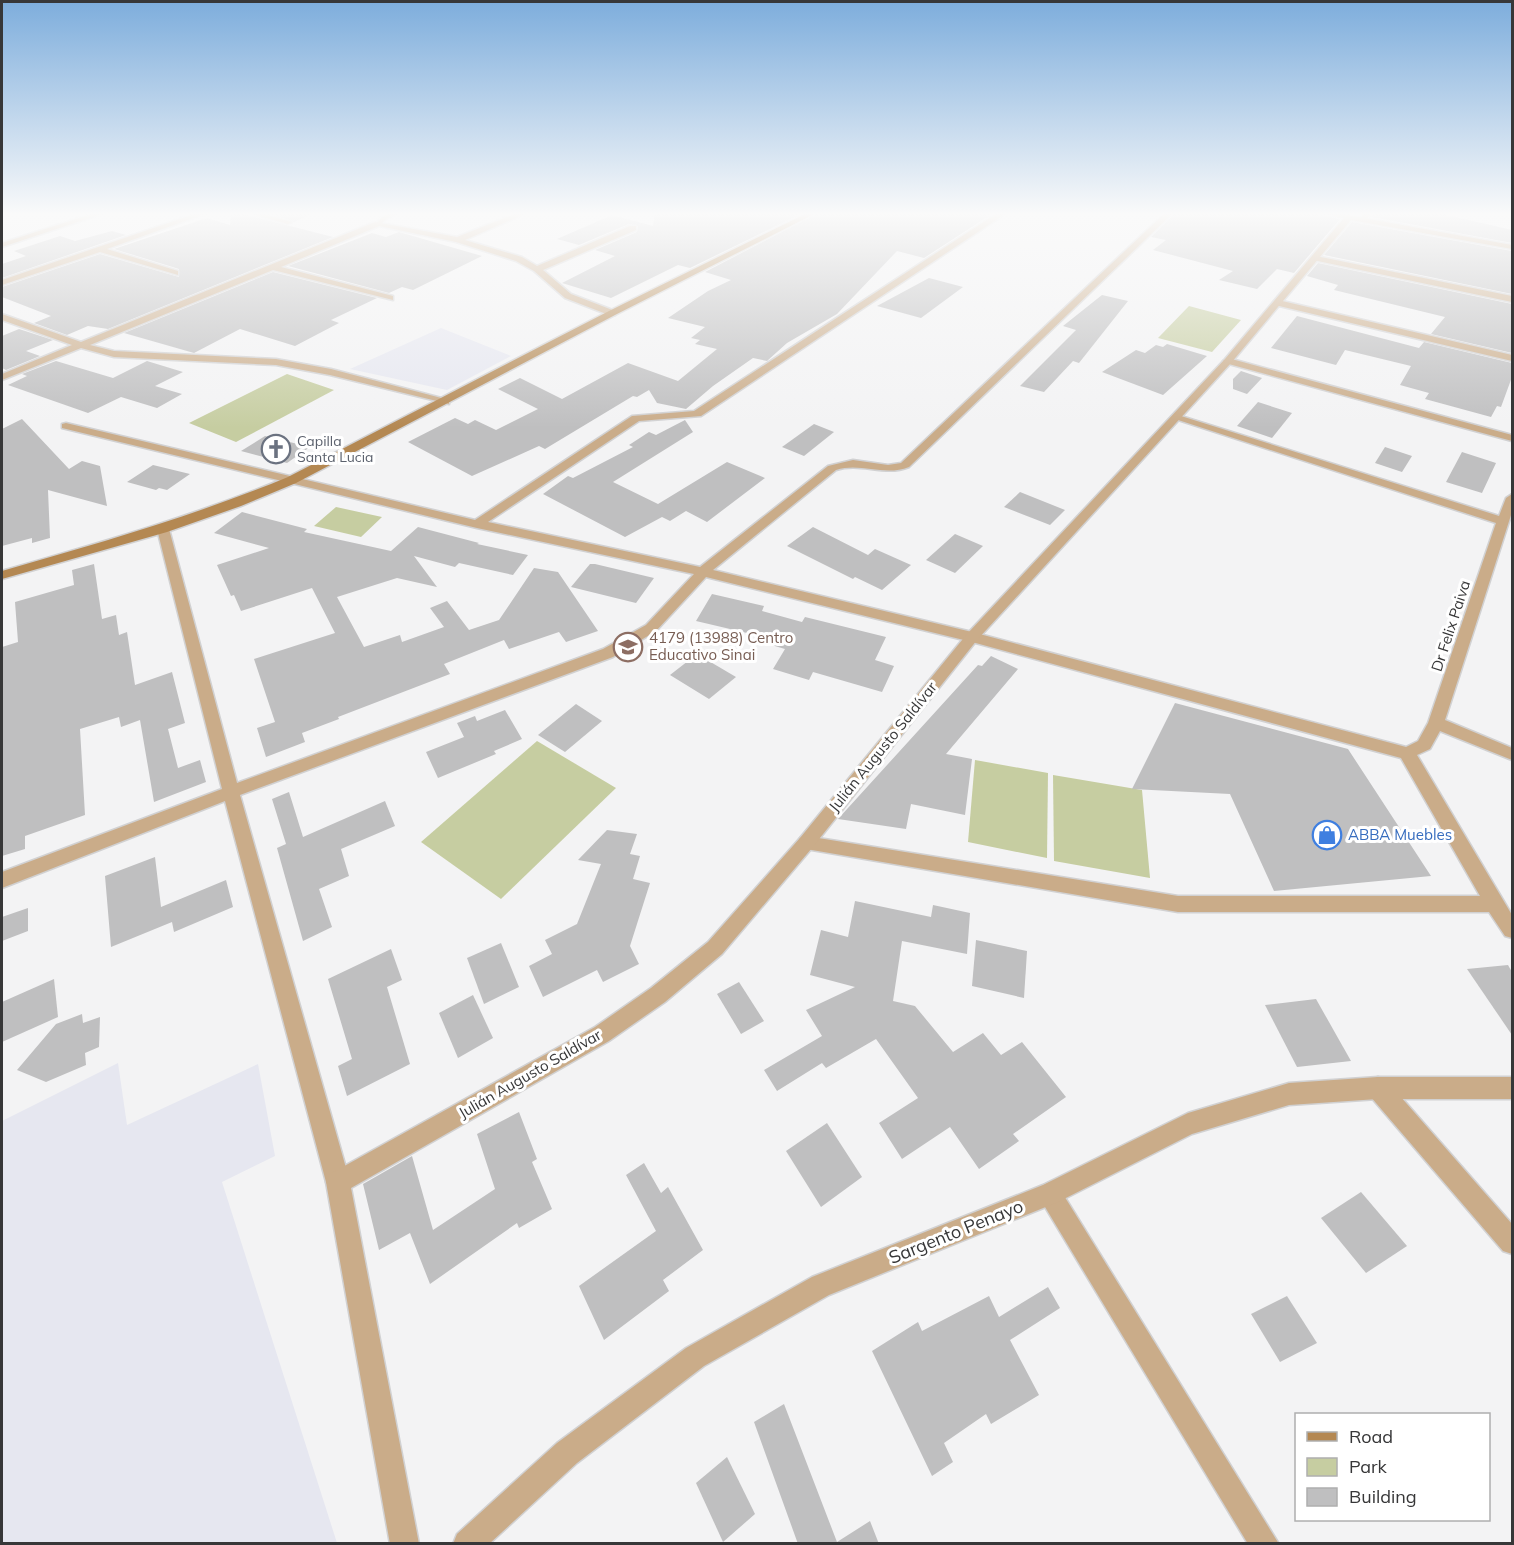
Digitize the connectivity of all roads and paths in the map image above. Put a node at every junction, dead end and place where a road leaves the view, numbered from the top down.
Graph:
1 (231, 284) edge
2 (338, 284) edge
3 (554, 284) edge
4 (670, 284) edge
5 (894, 284) edge
6 (1094, 284) edge
7 (1294, 284) edge
8 (1441, 284) edge
9 (390, 298) dead end
10 (1512, 299) edge
11 (1278, 303) junction
12 (612, 313) junction
13 (2, 317) edge
14 (81, 345) junction
15 (1512, 358) edge
16 (1228, 361) junction
17 (2, 377) edge
18 (445, 402) junction
19 (1177, 418) junction
20 (66, 426) dead end
21 (1512, 438) edge
22 (292, 480) junction
23 (1512, 498) edge
24 (1503, 520) junction
25 (477, 524) junction
26 (163, 529) junction
27 (703, 572) junction
28 (2, 575) edge
29 (972, 637) junction
30 (1436, 723) junction
31 (1407, 753) junction
32 (1512, 754) edge
33 (231, 792) junction
34 (806, 843) junction
35 (2, 880) edge
36 (1494, 904) junction
37 (1512, 930) edge
38 (1378, 1088) junction
39 (1512, 1088) edge
40 (338, 1182) junction
41 (1050, 1194) junction
42 (1512, 1242) edge
43 (405, 1544) edge
44 (467, 1544) edge
45 (1265, 1544) edge

1 - 14 street
2 - 9 street
3 - 12 street
4 - 12 main road
5 - 25 street
6 - 27 street
7 - 11 street, Julián Augusto Saldívar
8 - 10 street
11 - 15 street
11 - 16 street, Julián Augusto Saldívar
12 - 18 main road
13 - 14 street
14 - 17 street
14 - 18 street
16 - 19 street, Julián Augusto Saldívar
16 - 21 street
18 - 22 main road
19 - 24 street
19 - 29 street, Julián Augusto Saldívar
20 - 22 street
22 - 25 street
22 - 26 main road
23 - 24 street, Dr Felix Paiva
24 - 30 street, Dr Felix Paiva
25 - 27 street
26 - 28 main road
26 - 33 street
27 - 29 street
27 - 33 street
29 - 31 street
29 - 34 street, Julián Augusto Saldívar
30 - 31 street, Dr Felix Paiva
30 - 32 street
31 - 36 street
33 - 35 street
33 - 40 street
34 - 36 street
34 - 40 street, Julián Augusto Saldívar
36 - 37 street
38 - 39 street, Sargento Penayo
38 - 41 street, Sargento Penayo
38 - 42 street
40 - 43 street
41 - 44 street, Sargento Penayo
41 - 45 street

